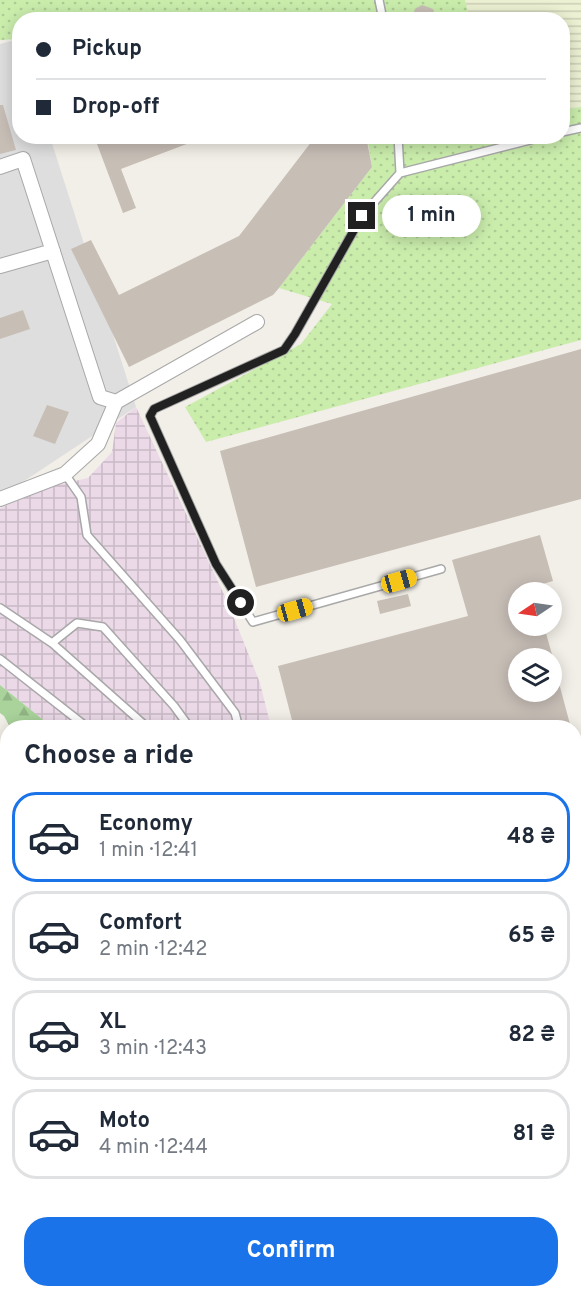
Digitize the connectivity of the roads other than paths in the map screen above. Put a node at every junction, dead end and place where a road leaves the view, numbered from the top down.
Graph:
1 (398, 144) edge
2 (514, 144) edge
3 (0, 167) edge
4 (400, 173) junction
5 (53, 251) junction
6 (0, 266) edge
7 (257, 322) dead end
8 (116, 402) junction
9 (65, 474) junction
10 (0, 499) edge
11 (441, 569) dead end
12 (0, 608) edge
13 (52, 643) junction
14 (0, 658) edge
15 (78, 720) edge
16 (139, 720) edge
17 (184, 720) edge
18 (237, 720) edge

1 - 4 lane
2 - 4 lane
3 - 5 street
4 - 11 lane
5 - 6 street
5 - 8 street
7 - 8 street
8 - 9 street
9 - 10 street
9 - 18 lane
12 - 13 lane
13 - 16 lane
13 - 17 lane
14 - 15 lane

